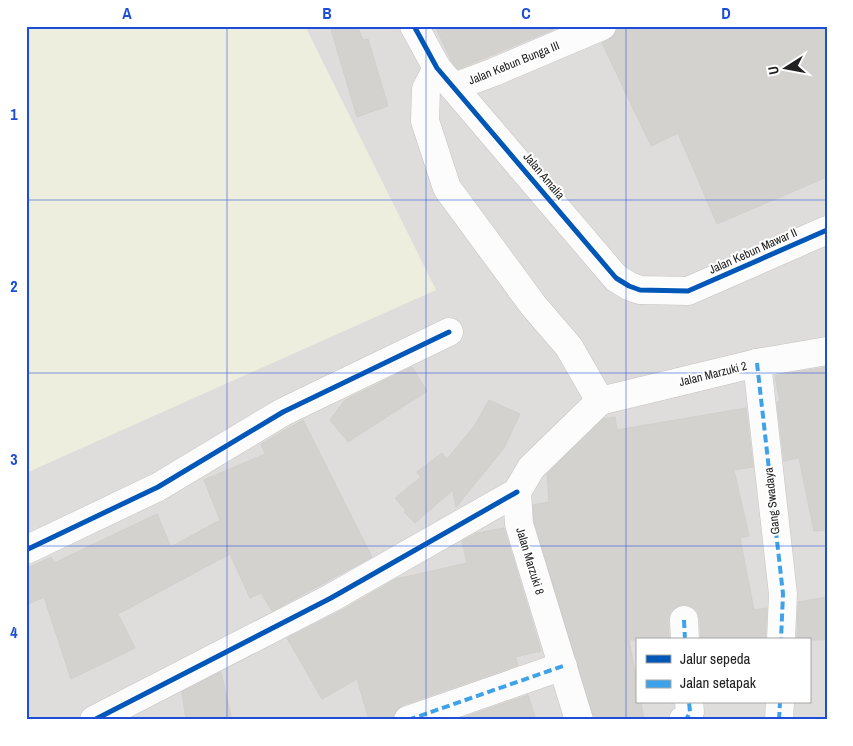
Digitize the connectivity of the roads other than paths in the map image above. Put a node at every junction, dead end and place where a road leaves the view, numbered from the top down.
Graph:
1 (414, 26) edge
2 (602, 26) edge
3 (446, 77) junction
4 (827, 230) edge
5 (688, 291) joint
6 (449, 332) dead end
7 (827, 351) edge
8 (757, 363) junction
9 (600, 401) junction
10 (517, 492) junction
11 (26, 550) edge
12 (782, 638) edge
13 (563, 666) junction
14 (690, 704) edge
15 (780, 704) edge
16 (94, 720) edge
17 (408, 720) edge
18 (579, 720) edge
19 (683, 720) edge
20 (779, 720) edge

1 - 3 street, Jalan Amalia
2 - 3 street, Jalan Kebun Bunga III
3 - 5 street, Jalan Amalia
3 - 9 street
4 - 5 street, Jalan Kebun Mawar II
6 - 11 street
7 - 8 street, Jalan Marzuki 2
8 - 9 street, Jalan Marzuki 2
8 - 12 street, Gang Swadaya
9 - 10 street
10 - 13 street, Jalan Marzuki 8
10 - 16 street
13 - 17 street
13 - 18 street, Jalan Marzuki 8
14 - 19 street
15 - 20 street

